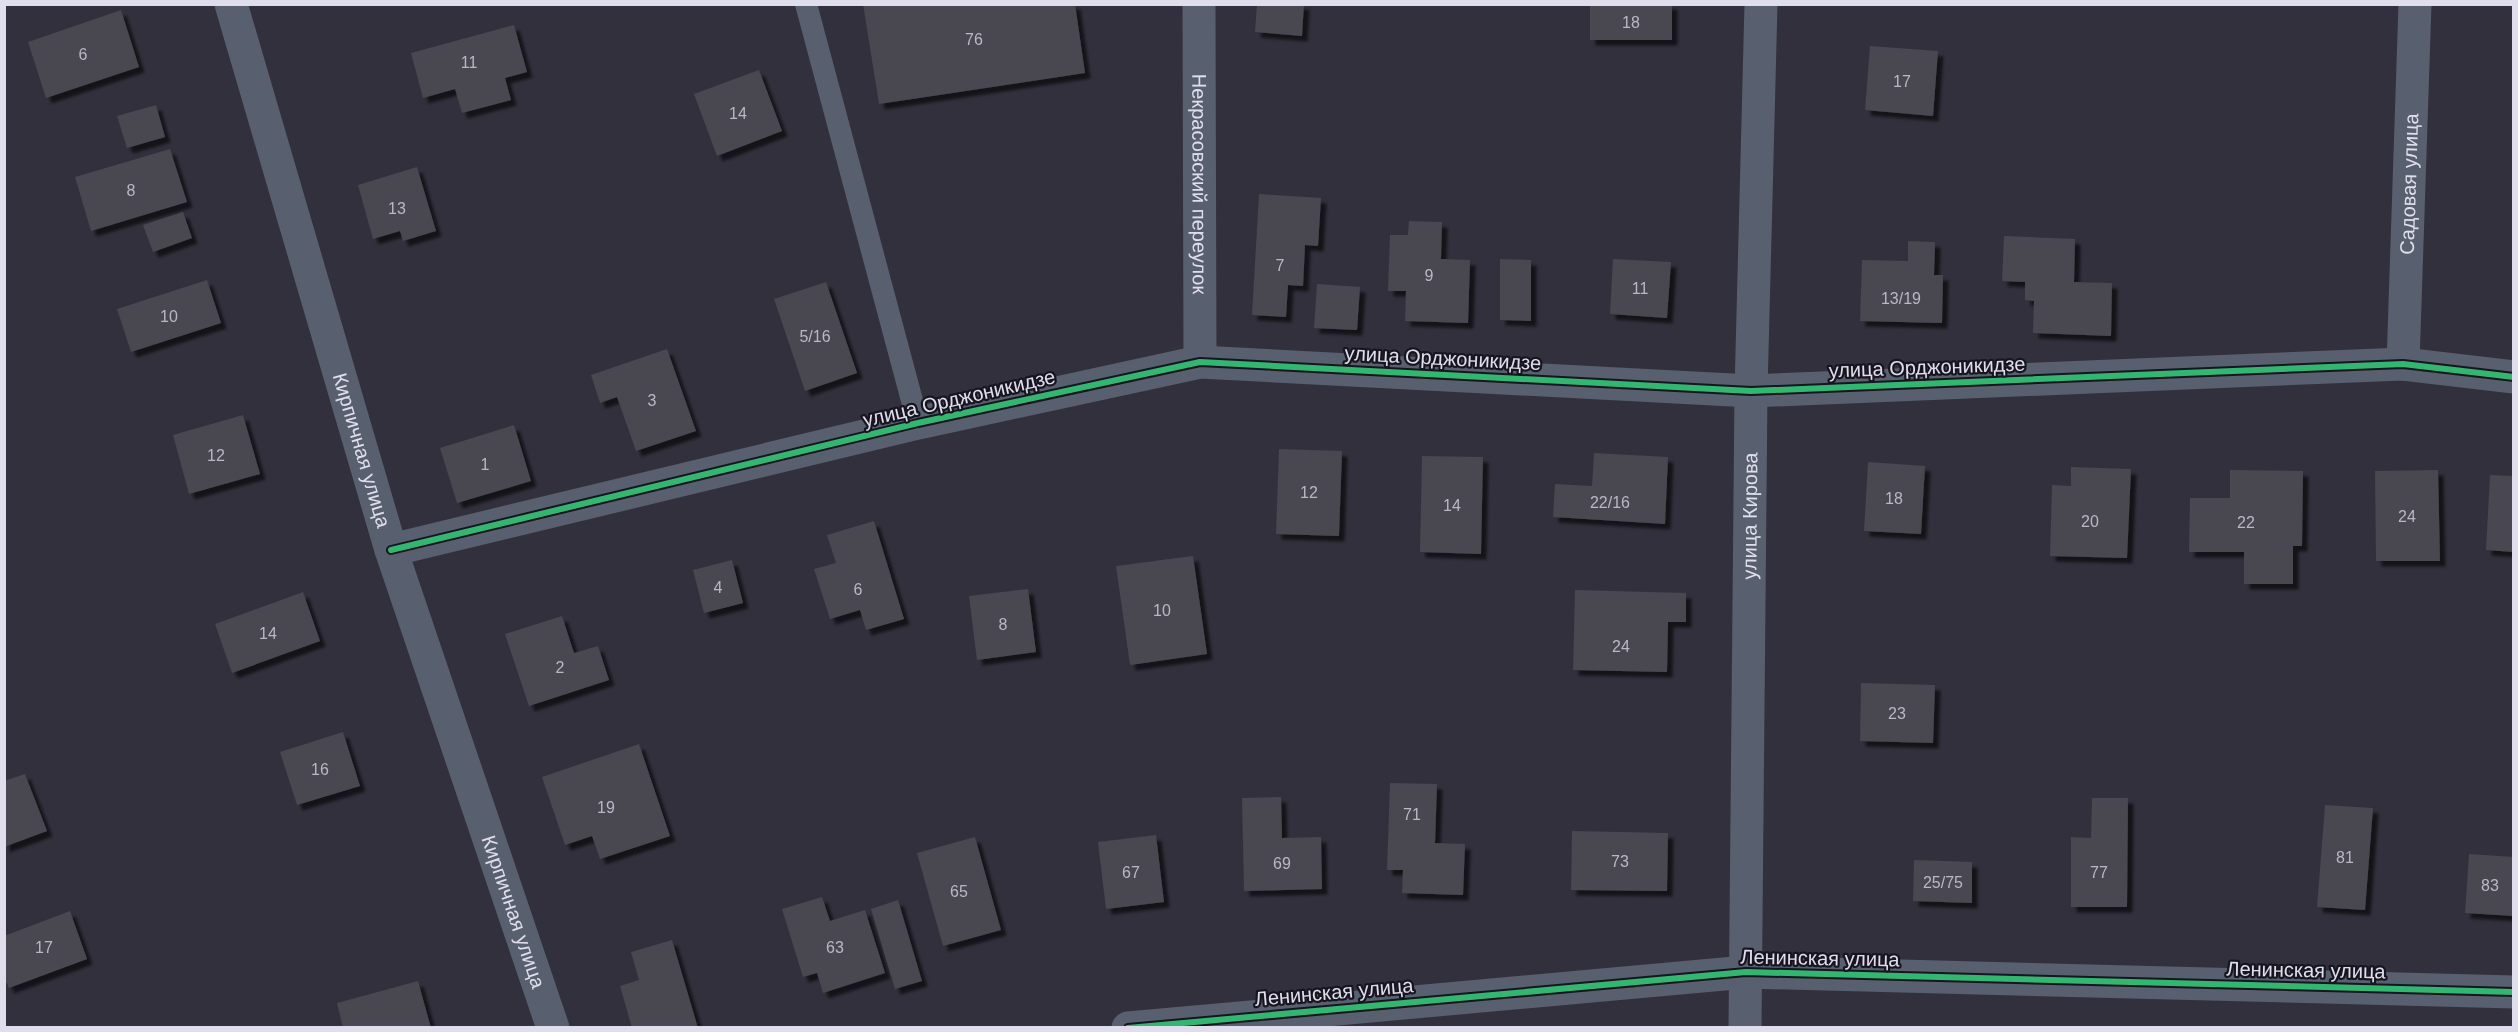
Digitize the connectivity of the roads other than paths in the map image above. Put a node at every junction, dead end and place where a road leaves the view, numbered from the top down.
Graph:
1 (231, 4) edge
2 (806, 4) edge
3 (1199, 4) edge
4 (1761, 4) edge
5 (2415, 4) edge
6 (1200, 362) junction
7 (2403, 364) junction
8 (2514, 377) edge
9 (1751, 391) junction
10 (918, 423) junction
11 (392, 550) junction
12 (1746, 972) junction
13 (2514, 992) edge
14 (553, 1028) edge
15 (1128, 1028) edge
16 (1745, 1028) edge

1 - 11 street, Кирпичная улица
2 - 10 lane
3 - 6 street, Некрасовский переулок
4 - 9 street, улица Кирова
5 - 7 street, Садовая улица
6 - 9 street, улица Орджоникидзе
6 - 10 street, улица Орджоникидзе
7 - 8 street, улица Орджоникидзе
7 - 9 street, улица Орджоникидзе
9 - 12 street, улица Кирова
10 - 11 street, улица Орджоникидзе
11 - 14 street, Кирпичная улица
12 - 13 street, Ленинская улица
12 - 15 street, Ленинская улица
12 - 16 street, улица Кирова

